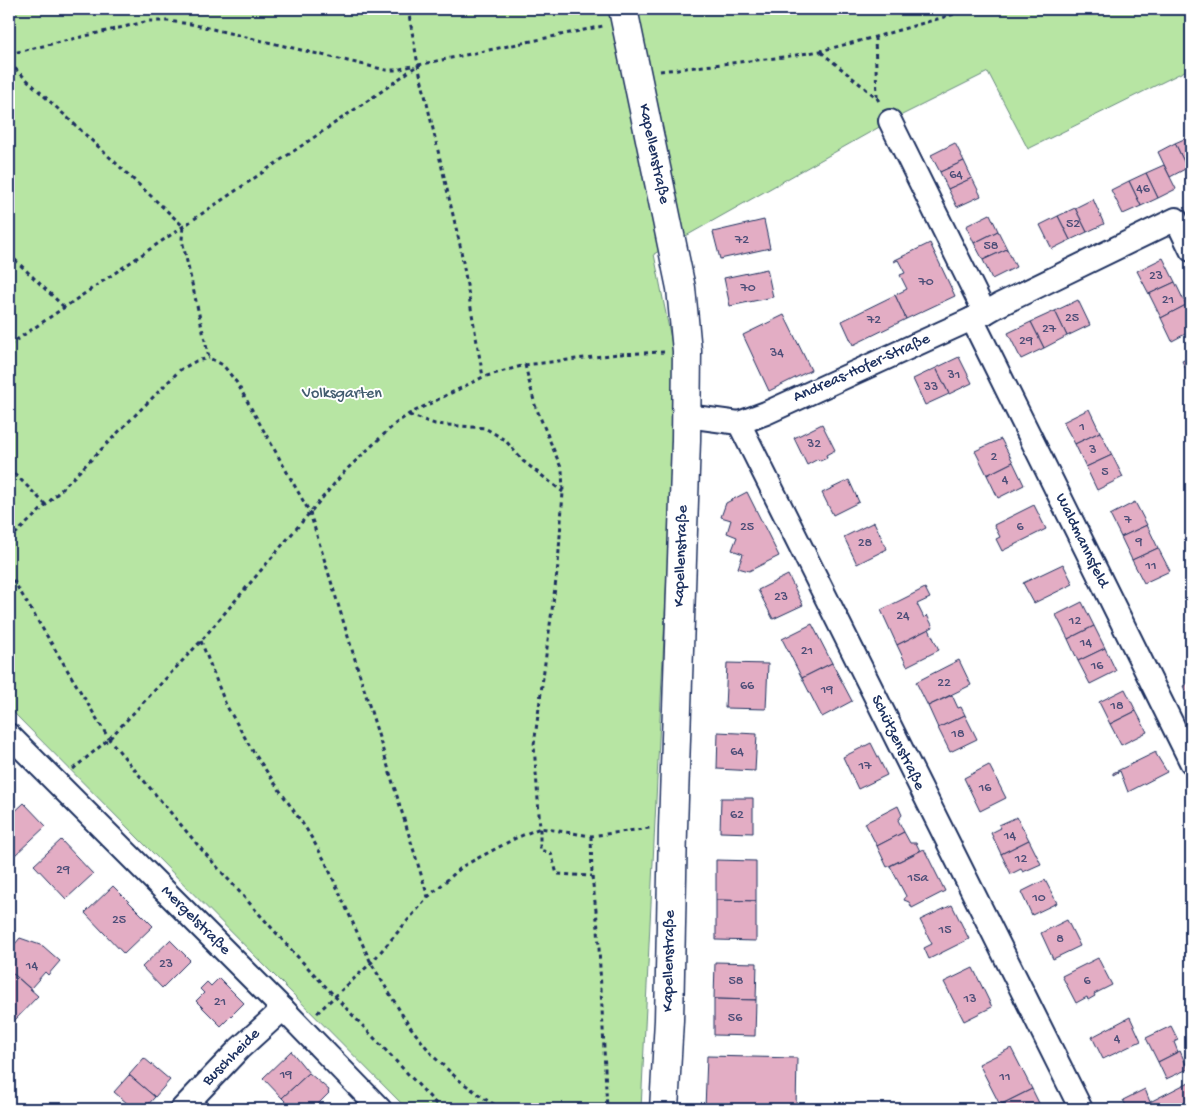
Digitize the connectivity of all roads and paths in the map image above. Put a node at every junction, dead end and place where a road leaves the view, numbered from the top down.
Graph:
1 (408, 9) edge
2 (972, 9) edge
3 (624, 15) edge
4 (875, 38) junction
5 (820, 52) junction
6 (9, 54) edge
7 (9, 63) edge
8 (418, 65) junction
9 (636, 72) junction
10 (877, 98) junction
11 (890, 121) joint
12 (1184, 215) edge
13 (183, 226) junction
14 (1191, 250) edge
15 (9, 254) edge
16 (64, 307) junction
17 (979, 316) junction
18 (9, 345) edge
19 (687, 351) junction
20 (209, 358) junction
21 (525, 365) junction
22 (483, 377) junction
23 (408, 414) junction
24 (687, 416) junction
25 (739, 423) junction
26 (9, 468) edge
27 (563, 492) junction
28 (46, 505) junction
29 (310, 513) junction
30 (9, 540) edge
31 (9, 573) edge
32 (201, 641) junction
33 (9, 735) edge
34 (109, 739) junction
35 (1191, 762) edge
36 (57, 782) junction
37 (540, 828) junction
38 (673, 828) junction
39 (591, 836) junction
40 (592, 876) junction
41 (428, 897) junction
42 (371, 963) junction
43 (336, 997) junction
44 (283, 1009) junction
45 (300, 1027) junction
46 (182, 1109) edge
47 (380, 1109) edge
48 (442, 1109) edge
49 (502, 1109) edge
50 (607, 1109) edge
51 (664, 1109) edge
52 (1080, 1109) edge

1 - 8 path
2 - 4 path
3 - 8 path
3 - 9 street, Kapellenstraße
4 - 5 path
4 - 10 path
5 - 9 path
5 - 10 path
6 - 8 path
7 - 13 path
8 - 13 path
8 - 22 path
9 - 19 street, Kapellenstraße
10 - 11 path
11 - 17 street
12 - 14 street, Andreas-Hofer-Straße
12 - 17 street, Andreas-Hofer-Straße
13 - 16 path
13 - 20 path
15 - 16 path
16 - 18 path
17 - 25 street, Andreas-Hofer-Straße
17 - 35 street, Waldmannsfeld
19 - 21 path
19 - 24 street, Kapellenstraße
20 - 28 path
20 - 29 path
21 - 22 path
21 - 27 path
22 - 23 path
23 - 27 path
23 - 29 path
24 - 25 street
24 - 38 street, Kapellenstraße
25 - 52 street, Schützenstraße
26 - 28 path
27 - 37 path
28 - 30 path
29 - 32 path
29 - 41 path
31 - 34 path
32 - 34 path
32 - 42 path
33 - 36 street, Mergelstraße
34 - 36 path
34 - 43 path
36 - 44 street, Mergelstraße
37 - 39 path
37 - 40 path
37 - 41 path
38 - 39 path
38 - 51 street, Kapellenstraße
39 - 40 path
40 - 50 path
41 - 42 path
42 - 43 path
42 - 49 path
43 - 45 path
43 - 48 path
44 - 45 street, Mergelstraße
44 - 46 street, Buschheide
45 - 47 street, Mergelstraße

